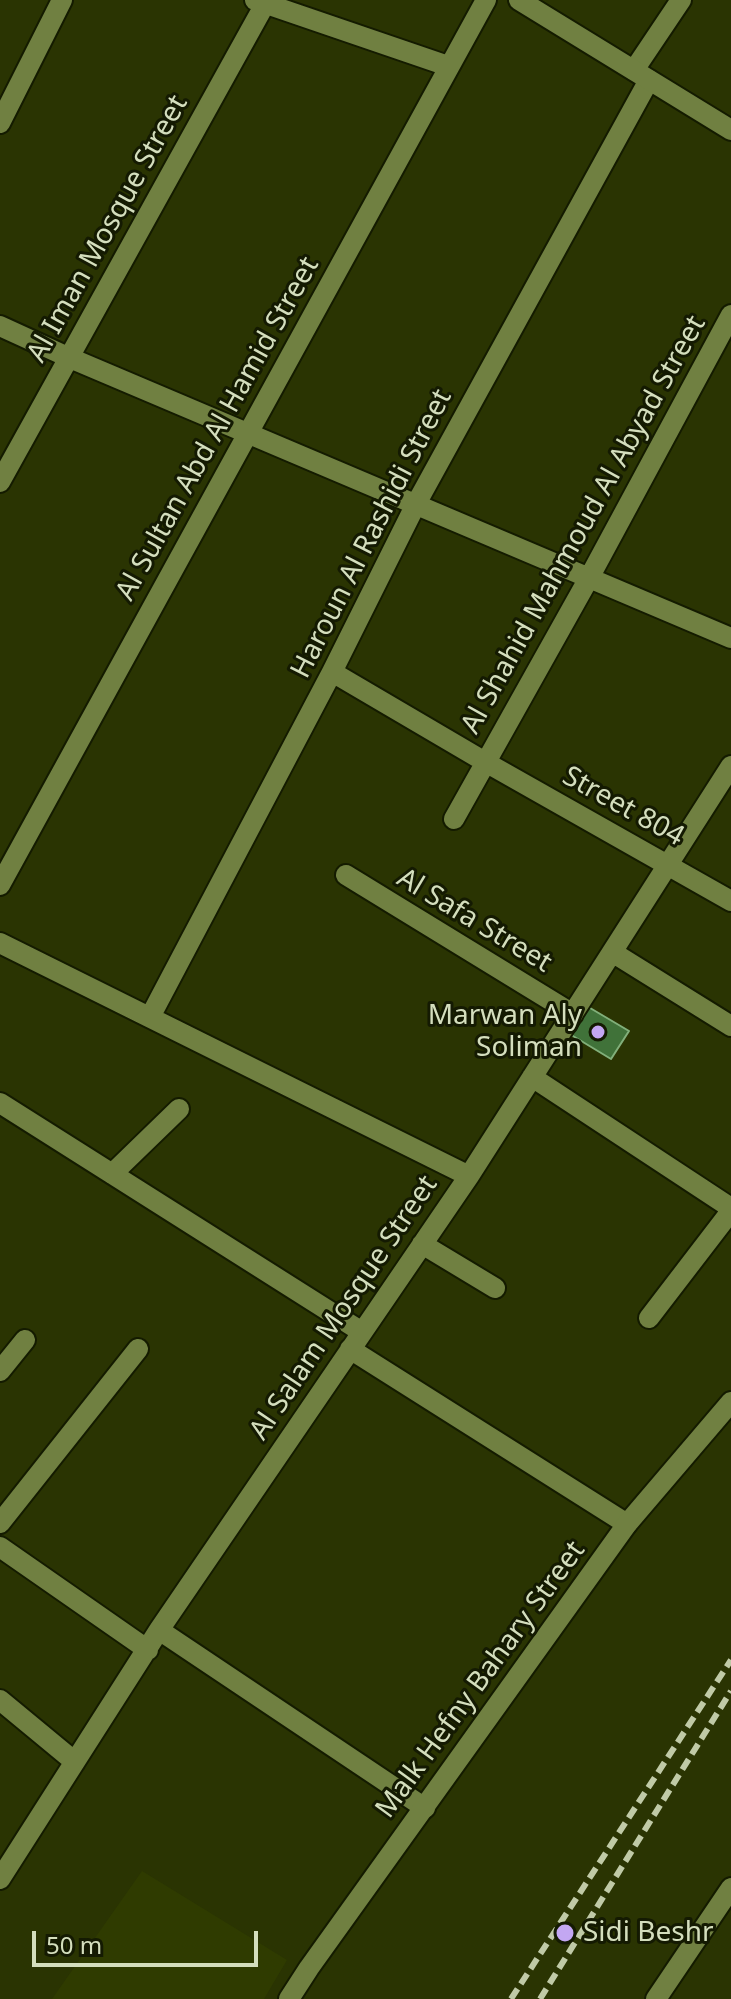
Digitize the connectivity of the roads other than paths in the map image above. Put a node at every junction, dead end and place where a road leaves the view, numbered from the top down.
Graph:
1 (62, 0) edge
2 (486, 0) edge
3 (519, 0) edge
4 (681, 0) edge
5 (260, 2) edge
6 (448, 66) junction
7 (641, 75) junction
8 (0, 123) edge
9 (731, 130) edge
10 (731, 315) edge
11 (0, 326) edge
12 (70, 358) junction
13 (247, 433) junction
14 (0, 482) edge
15 (416, 504) junction
16 (589, 578) junction
17 (731, 638) edge
18 (332, 672) junction
19 (487, 763) junction
20 (731, 766) edge
21 (454, 819) dead end
22 (668, 865) junction
23 (346, 875) dead end
24 (0, 885) edge
25 (731, 901) edge
26 (0, 943) edge
27 (612, 952) junction
28 (573, 1014) junction
29 (150, 1017) junction
30 (731, 1026) edge
31 (532, 1077) junction
32 (0, 1103) edge
33 (179, 1109) dead end
34 (112, 1174) junction
35 (469, 1176) junction
36 (731, 1209) edge
37 (422, 1244) junction
38 (495, 1288) dead end
39 (649, 1318) dead end
40 (25, 1340) dead end
41 (356, 1340) junction
42 (138, 1349) dead end
43 (0, 1371) edge
44 (731, 1402) edge
45 (0, 1523) edge
46 (627, 1524) junction
47 (0, 1547) edge
48 (159, 1630) junction
49 (148, 1650) junction
50 (0, 1700) edge
51 (75, 1762) junction
52 (425, 1808) junction
53 (0, 1879) edge
54 (731, 1888) edge
55 (289, 1999) edge
56 (656, 1999) edge

1 - 8 street
2 - 6 street, Al Sultan Abd Al Hamid Street
3 - 7 street
4 - 7 street, Haroun Al Rashidi Street
5 - 6 street
5 - 12 street, Al Iman Mosque Street
6 - 13 street, Al Sultan Abd Al Hamid Street
7 - 9 street
7 - 15 street, Haroun Al Rashidi Street
10 - 16 street, Al Shahid Mahmoud Al Abyad Street
11 - 12 street
12 - 13 street
12 - 14 street, Al Iman Mosque Street
13 - 15 street
13 - 24 street, Al Sultan Abd Al Hamid Street
15 - 16 street
15 - 18 street, Haroun Al Rashidi Street
16 - 17 street
16 - 19 street, Al Shahid Mahmoud Al Abyad Street
18 - 19 street, Street 804
18 - 29 street, Haroun Al Rashidi Street
19 - 21 street
19 - 22 street, Street 804
20 - 22 street, Al Salam Mosque Street
22 - 25 street, Street 804
22 - 27 street, Al Salam Mosque Street
23 - 28 street, Al Safa Street
26 - 29 street
27 - 28 street, Al Salam Mosque Street
27 - 30 street
28 - 31 street, Al Salam Mosque Street
29 - 35 street
31 - 35 street, Al Salam Mosque Street
31 - 36 street
32 - 34 street
33 - 34 street
34 - 41 street
35 - 37 street, Al Salam Mosque Street
36 - 39 street
37 - 38 street
37 - 41 street, Al Salam Mosque Street
40 - 43 street
41 - 46 street
41 - 48 street, Al Salam Mosque Street
42 - 45 street
44 - 46 street, Malk Hefny Bahary Street
46 - 52 street, Malk Hefny Bahary Street
47 - 49 street
48 - 49 street, Al Salam Mosque Street
48 - 52 street
49 - 51 street, Al Salam Mosque Street
50 - 51 street
51 - 53 street, Al Salam Mosque Street
52 - 55 street, Malk Hefny Bahary Street
54 - 56 street

